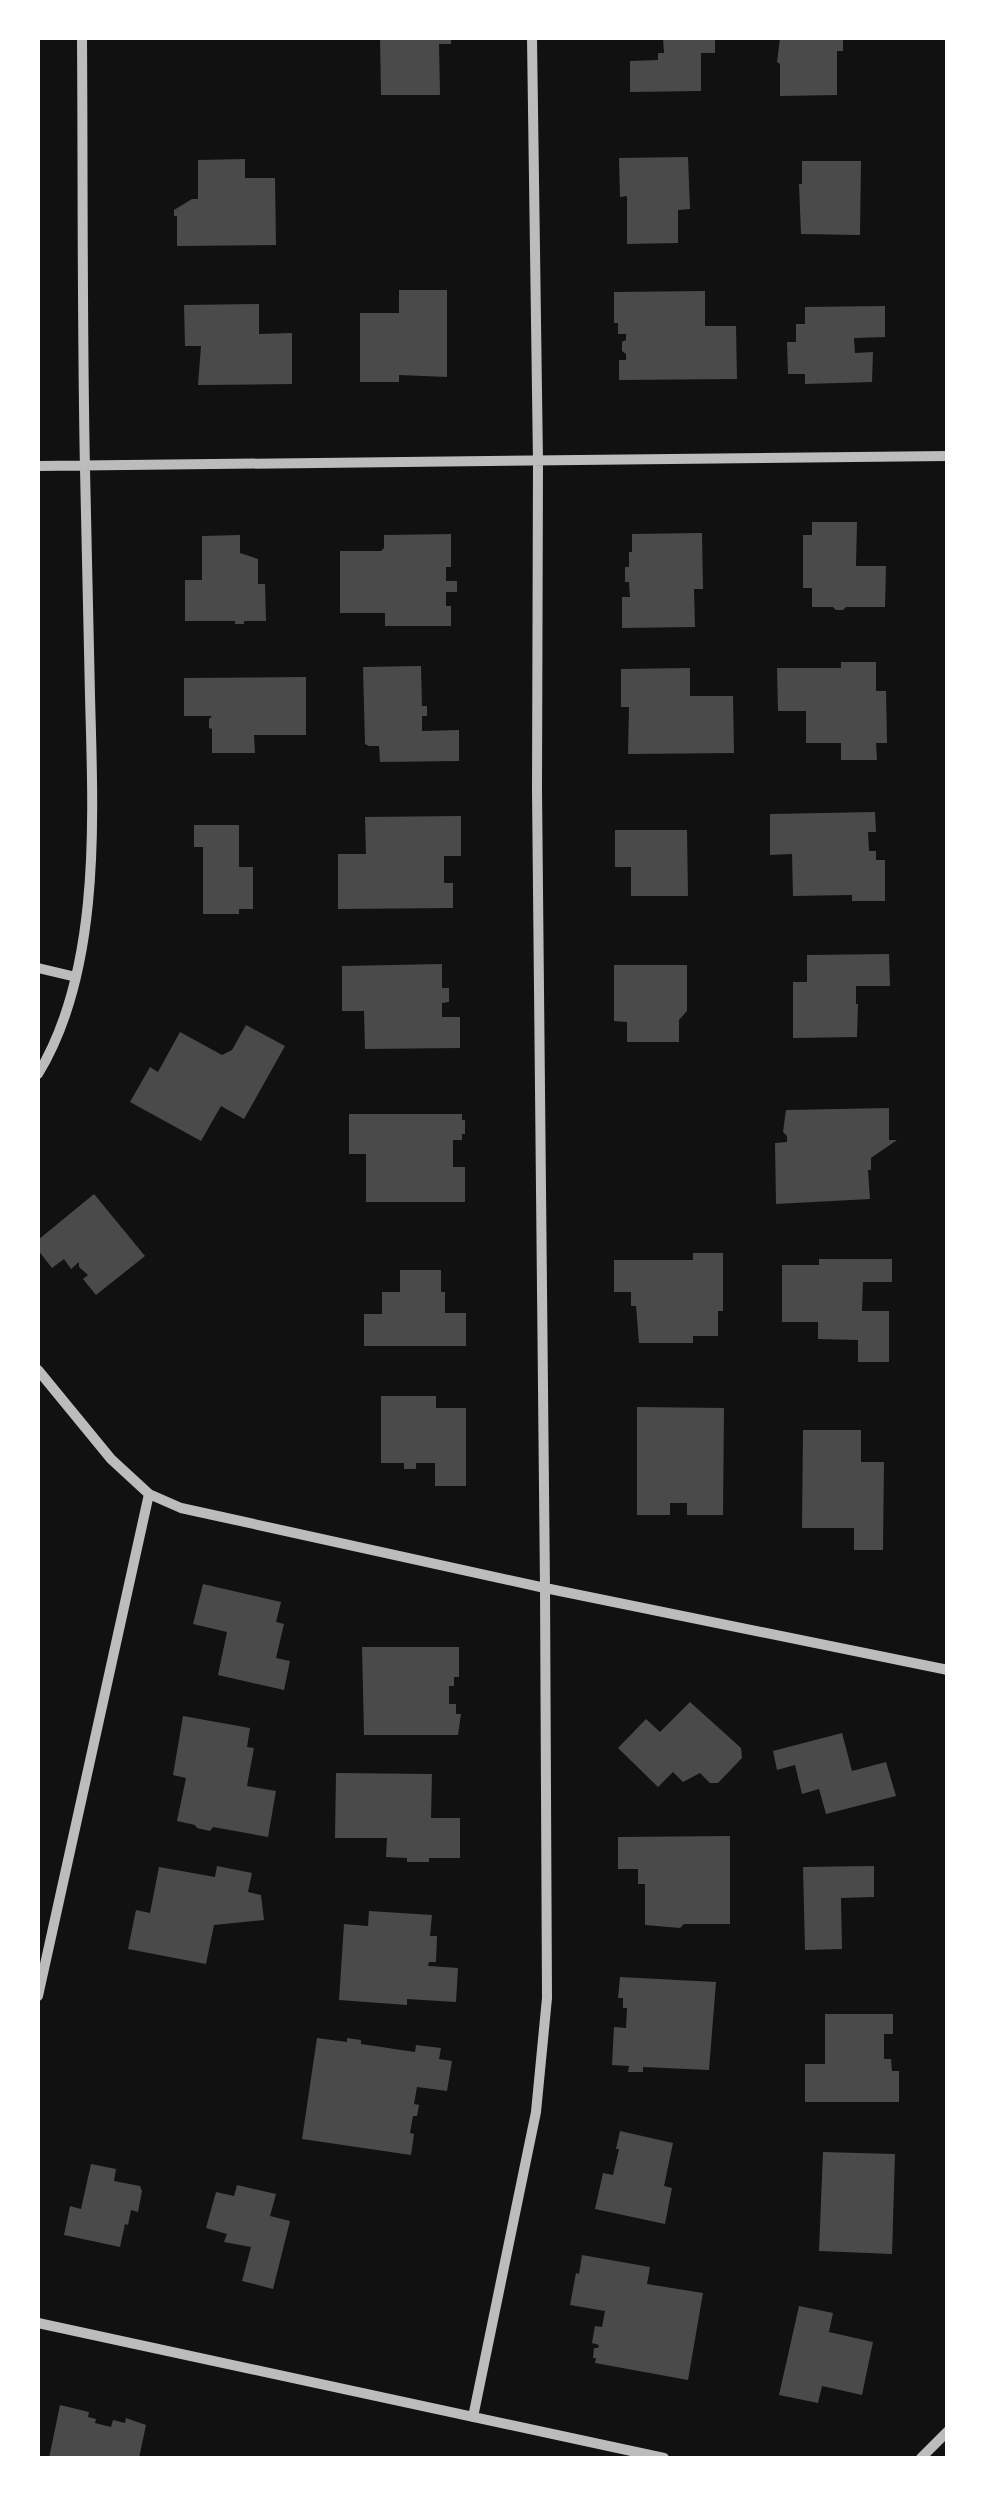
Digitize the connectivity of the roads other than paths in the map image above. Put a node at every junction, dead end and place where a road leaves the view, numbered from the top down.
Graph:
1 (82, 38) edge
2 (532, 38) edge
3 (948, 456) edge
4 (538, 462) junction
5 (85, 465) junction
6 (38, 466) edge
7 (38, 968) edge
8 (76, 976) junction
9 (38, 1074) edge
10 (38, 1370) edge
11 (149, 1494) junction
12 (546, 1588) junction
13 (948, 1670) edge
14 (38, 1996) edge
15 (38, 2323) edge
16 (473, 2416) junction
17 (948, 2431) edge
18 (664, 2458) edge
19 (921, 2458) edge

1 - 5 street
2 - 4 street
3 - 4 street
4 - 5 street
4 - 12 street
5 - 6 street
5 - 8 street
7 - 8 street
8 - 9 street
10 - 11 street
11 - 12 street
11 - 14 street
12 - 13 street
12 - 16 street
15 - 16 street
16 - 18 street
17 - 19 street

